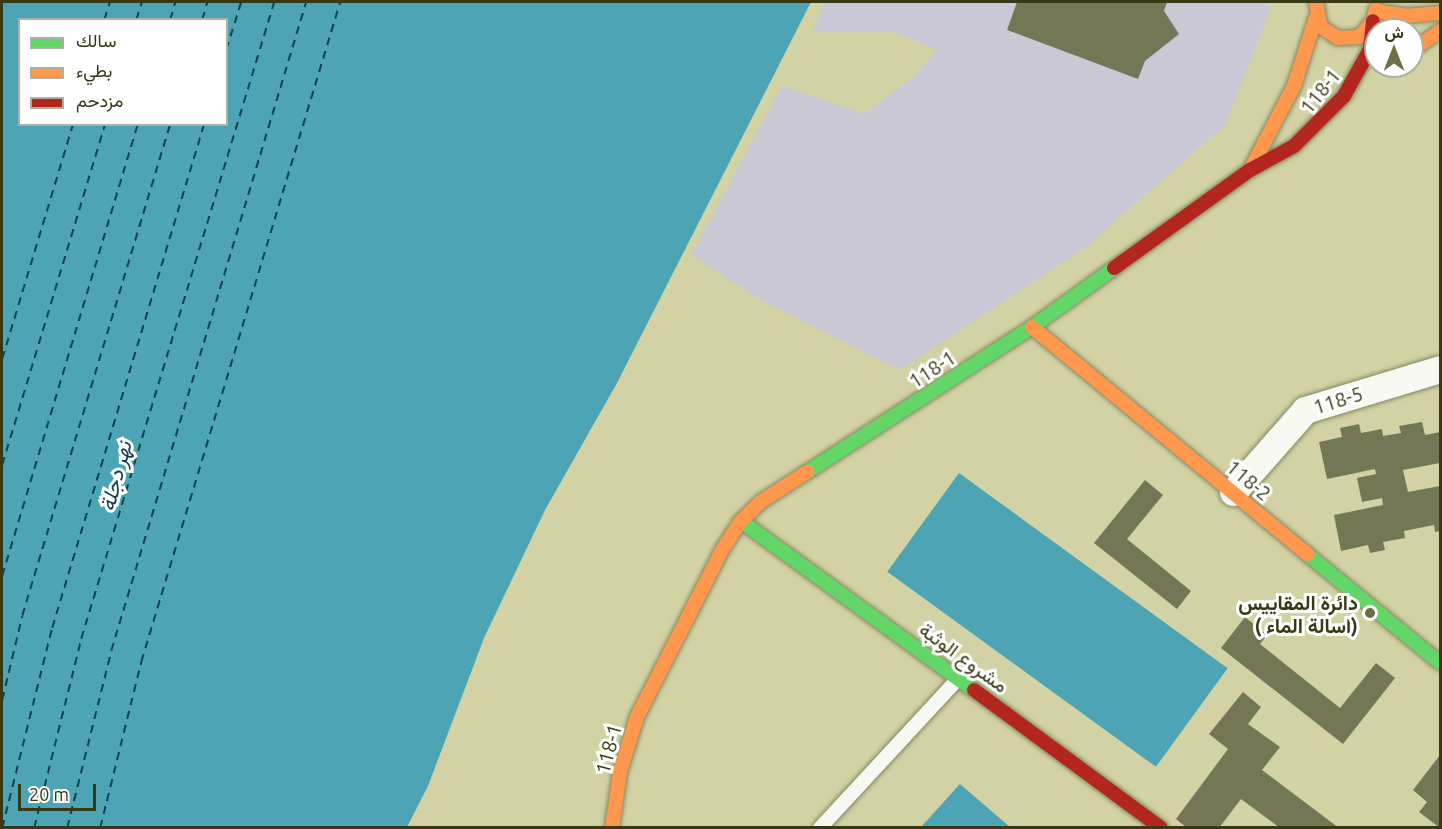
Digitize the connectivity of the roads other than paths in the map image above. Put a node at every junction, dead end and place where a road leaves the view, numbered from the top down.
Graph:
1 (1316, 2) edge
2 (1375, 11) edge
3 (1440, 13) edge
4 (1316, 17) junction
5 (1440, 31) edge
6 (1424, 42) edge
7 (1371, 78) dead end
8 (1344, 96) junction
9 (1250, 170) junction
10 (1032, 327) junction
11 (1440, 369) edge
12 (1233, 492) junction
13 (741, 521) junction
14 (1437, 656) edge
15 (959, 678) junction
16 (612, 828) edge
17 (820, 828) edge
18 (1161, 828) edge

1 - 4 street
2 - 3 street
2 - 4 street
2 - 8 street, 118-1
4 - 9 street
5 - 6 street
7 - 8 street
8 - 9 street, 118-1
9 - 10 street, 118-1
10 - 12 street, 118-2
10 - 13 street, 118-1
11 - 12 street, 118-5
12 - 14 street, 118-2
13 - 15 street, مشروع الوثبة
13 - 16 street, 118-1
15 - 17 lane
15 - 18 street, مشروع الوثبة

